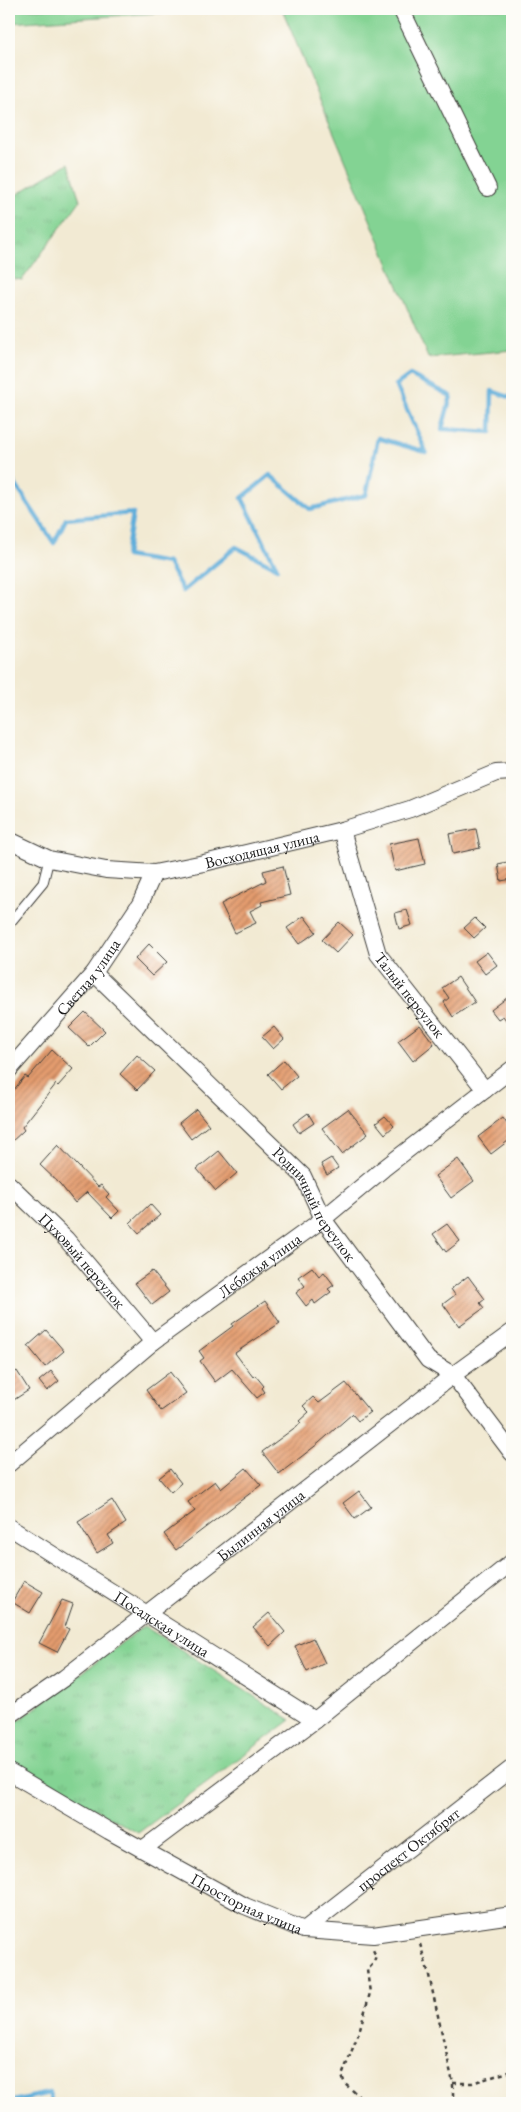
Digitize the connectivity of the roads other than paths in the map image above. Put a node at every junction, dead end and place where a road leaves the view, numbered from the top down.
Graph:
1 (401, 9) edge
2 (488, 188) dead end
3 (512, 772) edge
4 (342, 830) junction
5 (9, 840) edge
6 (49, 859) junction
7 (154, 872) junction
8 (9, 924) edge
9 (94, 973) junction
10 (512, 1069) edge
11 (9, 1070) edge
12 (485, 1090) junction
13 (9, 1184) edge
14 (323, 1219) junction
15 (512, 1332) edge
16 (153, 1342) junction
17 (453, 1375) junction
18 (512, 1453) edge
19 (9, 1464) edge
20 (9, 1527) edge
21 (512, 1562) edge
22 (147, 1614) junction
23 (9, 1716) edge
24 (314, 1720) junction
25 (512, 1768) edge
26 (9, 1772) edge
27 (143, 1850) junction
28 (512, 1915) edge
29 (304, 1930) junction

1 - 2 street
3 - 4 street, Восходящая улица
4 - 7 street, Восходящая улица
4 - 12 street, Талый переулок
5 - 6 street, Восходящая улица
6 - 7 street, Восходящая улица
6 - 8 lane
7 - 9 street, Светлая улица
9 - 11 street, Светлая улица
9 - 14 street, Родничный переулок
10 - 12 street, Лебяжья улица
12 - 14 street, Лебяжья улица
13 - 16 street, Пуховый переулок
14 - 16 street, Лебяжья улица
14 - 17 street, Родничный переулок
15 - 17 street, Былинная улица
16 - 19 street, Лебяжья улица
17 - 18 street, Родничный переулок
17 - 22 street, Былинная улица
20 - 22 street, Посадская улица
21 - 24 street
22 - 23 street, Былинная улица
22 - 24 street, Посадская улица
24 - 27 street
25 - 29 street, проспект Октябрят
26 - 27 street, Просторная улица
27 - 29 street, Просторная улица
28 - 29 street, Просторная улица

